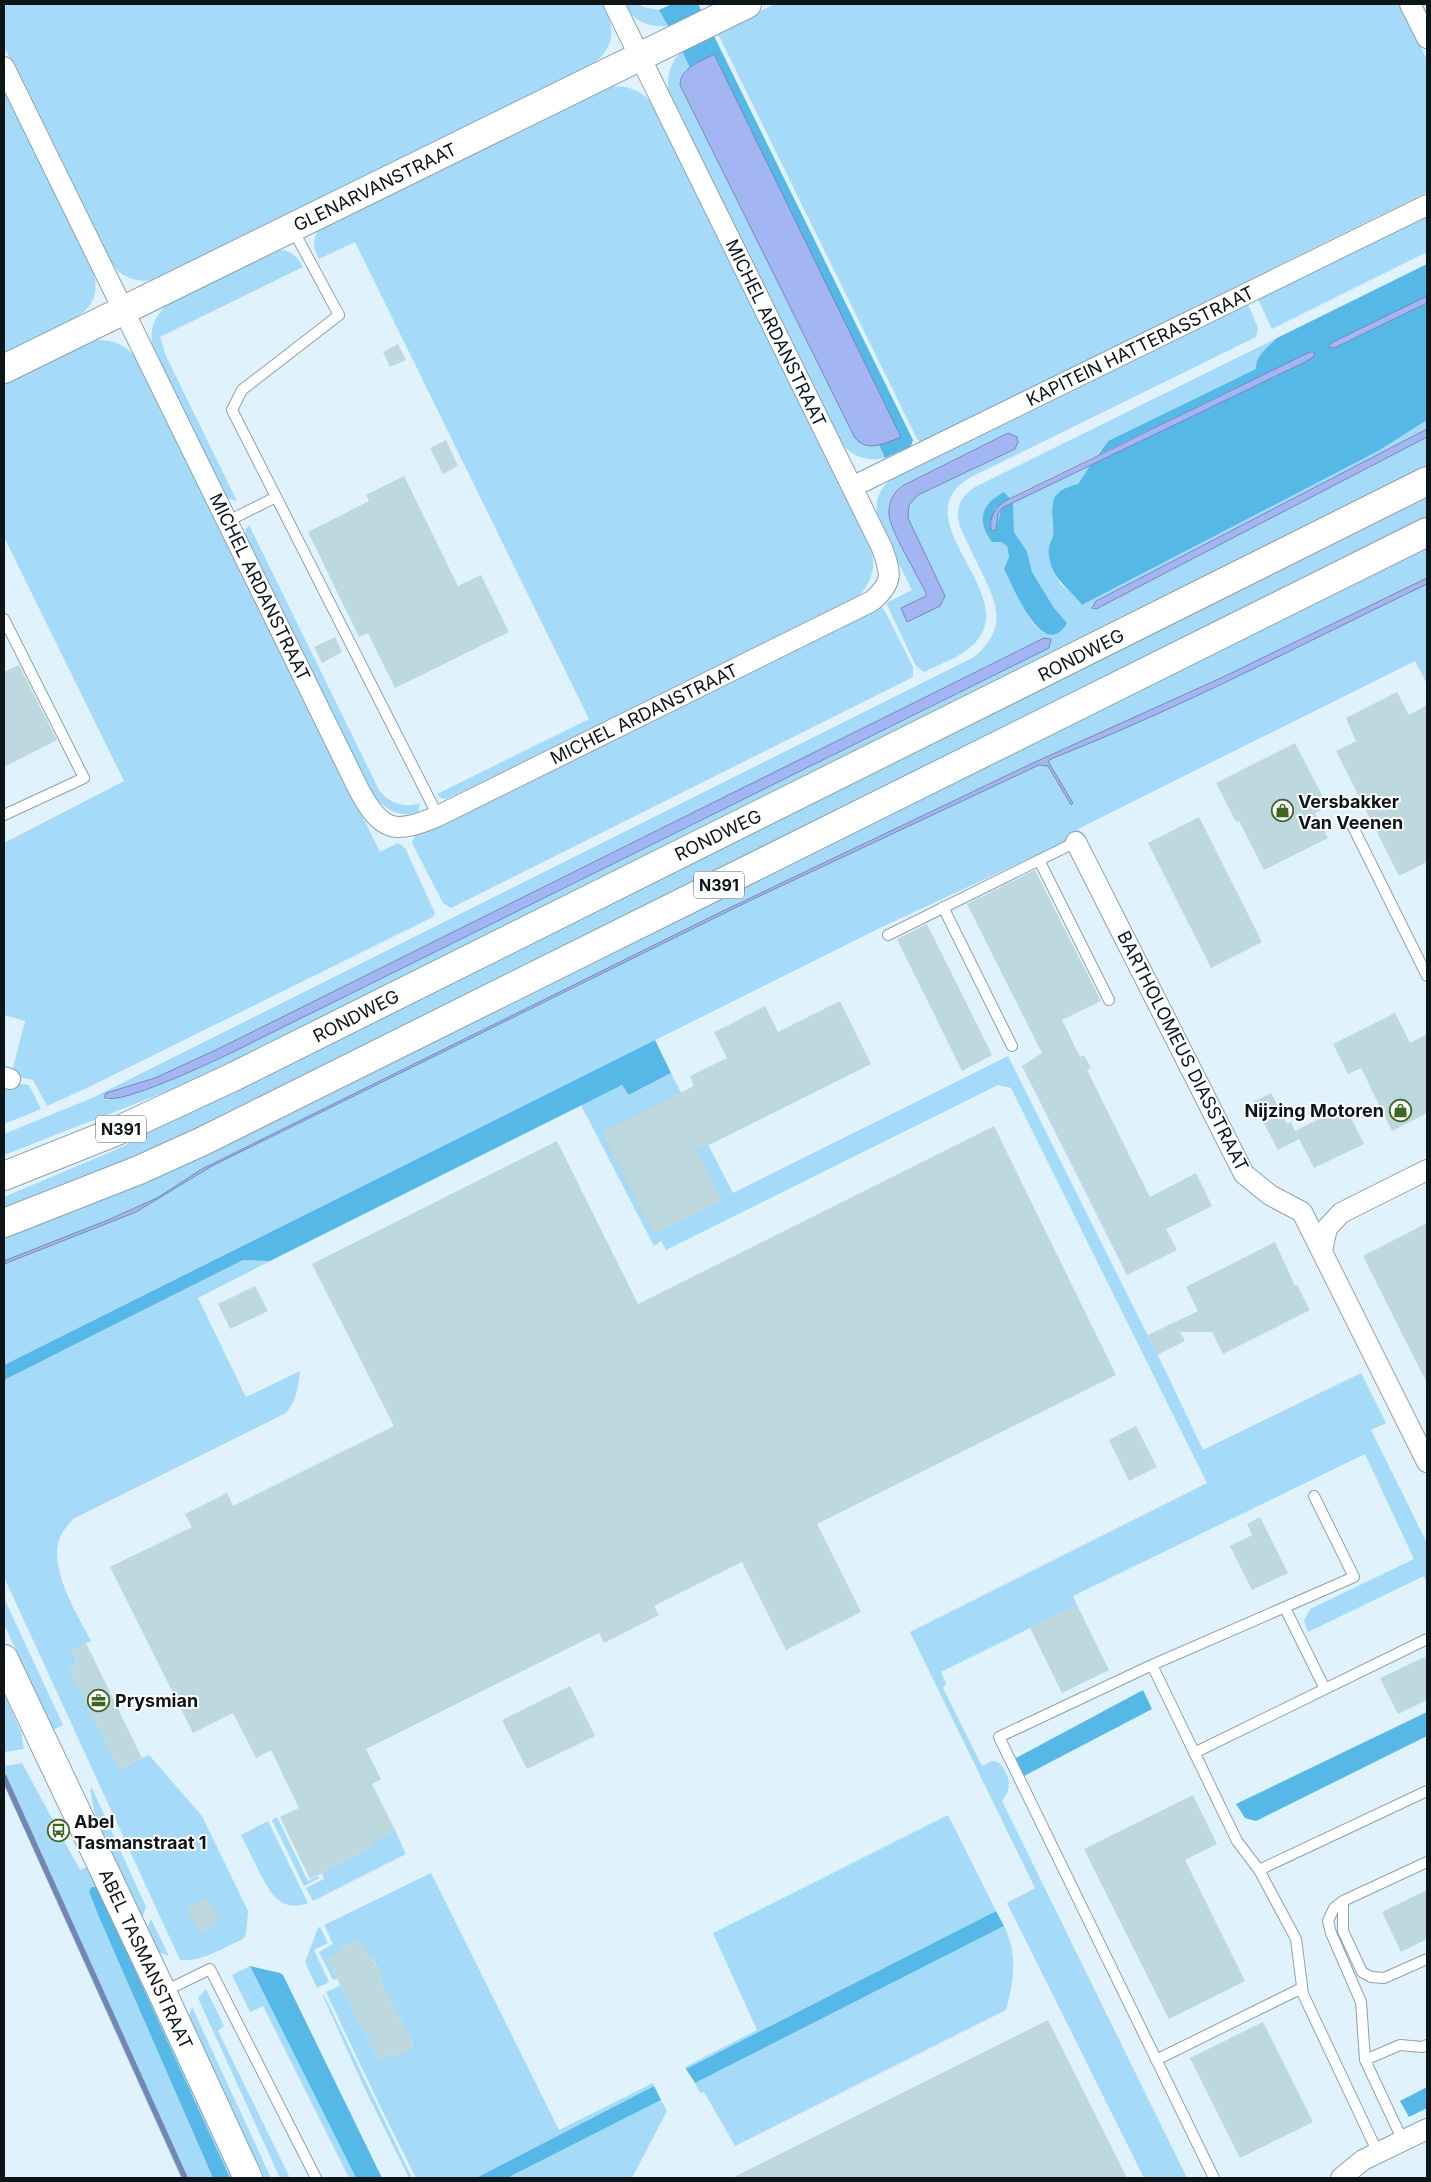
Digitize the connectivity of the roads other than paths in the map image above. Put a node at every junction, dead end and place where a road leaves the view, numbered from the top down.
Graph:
1 (614, 4) edge
2 (747, 4) edge
3 (1410, 4) edge
4 (1427, 38) edge
5 (640, 56) junction
6 (4, 67) edge
7 (1427, 205) edge
8 (292, 228) junction
9 (125, 310) junction
10 (4, 369) edge
11 (1427, 481) edge
12 (852, 488) junction
13 (276, 497) junction
14 (228, 521) junction
15 (1427, 532) edge
16 (4, 619) edge
17 (8, 636) edge
18 (4, 815) edge
19 (438, 816) junction
20 (1351, 823) dead end
21 (1076, 842) joint
22 (1039, 860) junction
23 (943, 907) junction
24 (888, 934) dead end
25 (1427, 976) edge
26 (1109, 1000) dead end
27 (1012, 1046) dead end
28 (1427, 1170) edge
29 (4, 1176) edge
30 (4, 1223) edge
31 (1322, 1252) junction
32 (1427, 1462) edge
33 (1314, 1496) dead end
34 (1285, 1608) junction
35 (1427, 1639) edge
36 (4, 1659) edge
37 (1152, 1665) junction
38 (1325, 1689) junction
39 (1194, 1753) junction
40 (1427, 1791) edge
41 (1427, 1862) edge
42 (1259, 1870) junction
43 (1344, 1901) junction
44 (1427, 1959) edge
45 (1302, 1988) junction
46 (162, 1992) junction
47 (1427, 2045) edge
48 (1156, 2060) junction
49 (1365, 2060) junction
50 (1427, 2129) edge
51 (1403, 2141) junction
52 (1378, 2153) junction
53 (248, 2178) edge
54 (316, 2178) edge
55 (1214, 2178) edge
56 (1341, 2178) edge

1 - 5 street, MICHEL ARDANSTRAAT
2 - 5 main road, GLENARVANSTRAAT
3 - 4 street
5 - 8 main road, GLENARVANSTRAAT
5 - 12 street, MICHEL ARDANSTRAAT
6 - 9 street, MICHEL ARDANSTRAAT
7 - 12 street, KAPITEIN HATTERASSTRAAT
8 - 9 main road, GLENARVANSTRAAT
8 - 13 lane
9 - 10 main road, GLENARVANSTRAAT
9 - 14 street, MICHEL ARDANSTRAAT
11 - 29 main road, RONDWEG / N391
12 - 19 street, MICHEL ARDANSTRAAT
13 - 14 lane
13 - 19 lane
14 - 19 street, MICHEL ARDANSTRAAT
15 - 30 main road, N391
16 - 17 lane
17 - 18 lane
20 - 25 lane
21 - 22 lane, BARTHOLOMEUS DIASSTRAAT
21 - 31 street, BARTHOLOMEUS DIASSTRAAT
22 - 23 lane, BARTHOLOMEUS DIASSTRAAT
22 - 26 lane
23 - 24 lane, BARTHOLOMEUS DIASSTRAAT
23 - 27 lane
28 - 31 street
31 - 32 street, BARTHOLOMEUS DIASSTRAAT
33 - 34 lane
34 - 37 lane
34 - 38 lane
35 - 38 lane
36 - 46 main road, ABEL TASMANSTRAAT
37 - 39 lane
37 - 48 lane
38 - 39 lane
39 - 42 lane
40 - 42 lane
41 - 43 lane
42 - 45 lane
43 - 44 lane
43 - 49 lane
45 - 48 lane
45 - 52 lane
46 - 53 main road, ABEL TASMANSTRAAT
46 - 54 lane
47 - 49 lane
48 - 55 lane
49 - 51 lane
50 - 51 street
51 - 52 street
52 - 56 street

